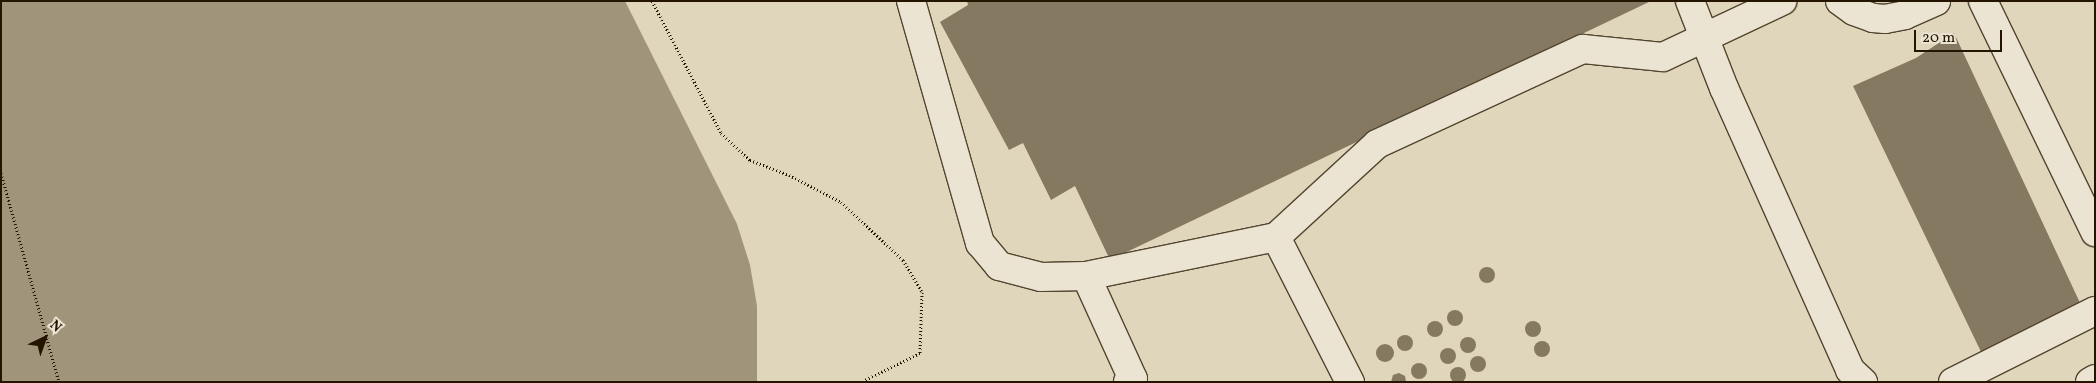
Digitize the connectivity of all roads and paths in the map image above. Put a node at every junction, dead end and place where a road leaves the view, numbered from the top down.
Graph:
1 (652, 1) edge
2 (911, 1) edge
3 (1690, 1) edge
4 (1782, 1) edge
5 (1840, 1) edge
6 (1936, 1) edge
7 (1983, 1) edge
8 (1706, 37) junction
9 (1, 173) edge
10 (2095, 232) edge
11 (1276, 237) junction
12 (1086, 276) junction
13 (2095, 311) edge
14 (2095, 379) edge
15 (865, 380) dead end
16 (59, 382) edge
17 (1128, 382) edge
18 (1350, 382) edge
19 (1863, 382) edge
20 (1953, 382) edge
21 (2090, 382) edge

1 - 15 path
2 - 12 lane
3 - 8 lane
4 - 8 lane
5 - 6 lane
7 - 10 lane
8 - 11 lane
8 - 19 lane
9 - 16 path
11 - 12 lane
11 - 18 lane
12 - 17 lane
13 - 20 lane
14 - 21 lane

